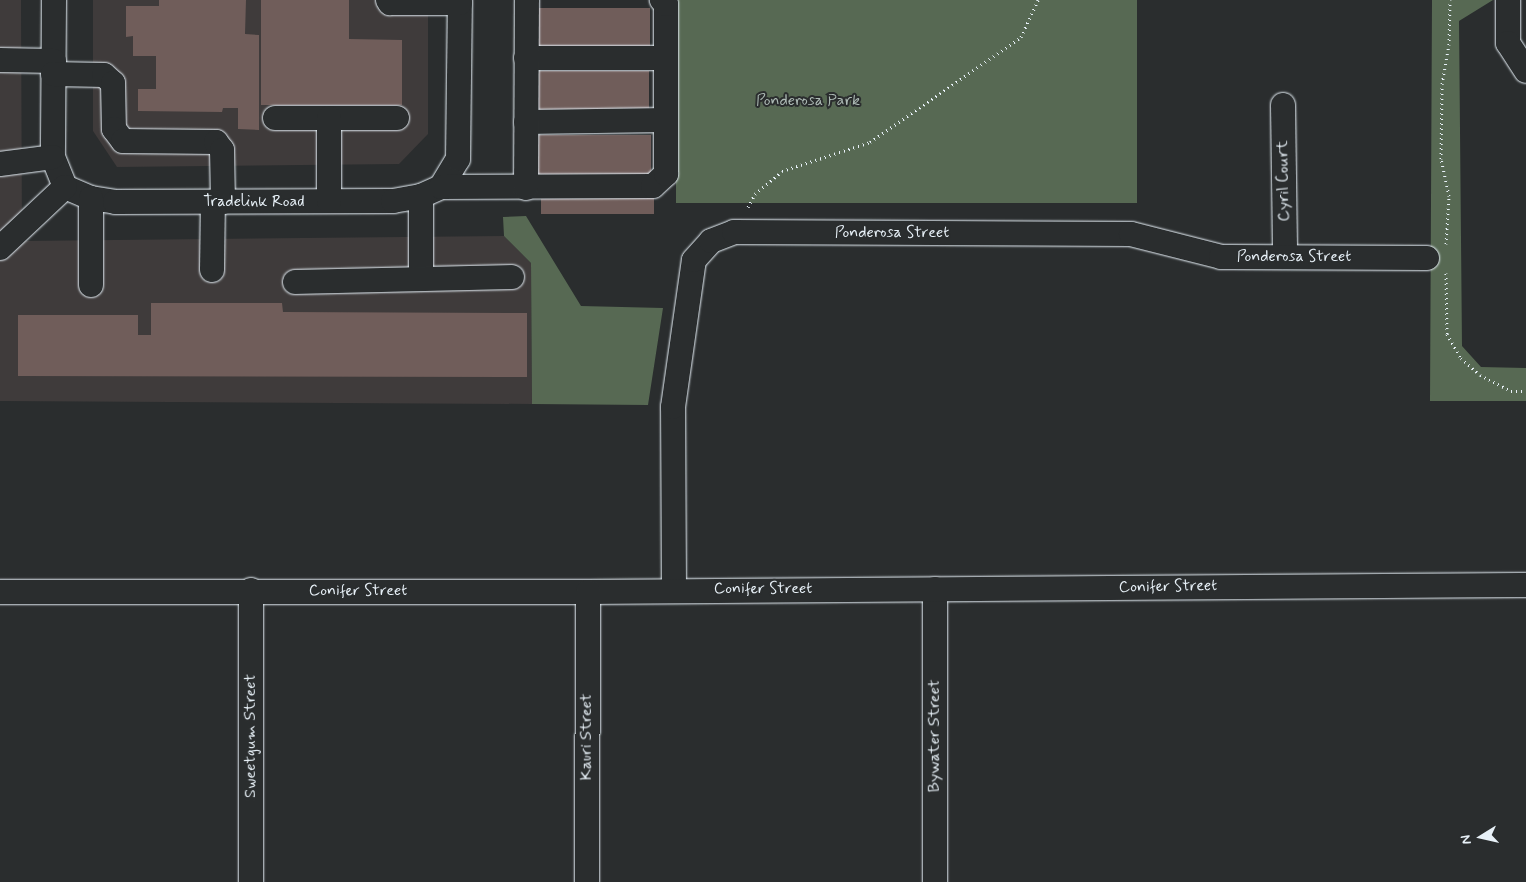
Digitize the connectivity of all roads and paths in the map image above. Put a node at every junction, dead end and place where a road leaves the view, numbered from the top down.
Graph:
1 (54, 0) edge
2 (388, 0) edge
3 (527, 0) edge
4 (662, 0) edge
5 (1038, 0) edge
6 (1450, 0) edge
7 (460, 2) edge
8 (1508, 5) edge
9 (526, 58) junction
10 (666, 58) junction
11 (0, 60) edge
12 (53, 68) junction
13 (1526, 71) edge
14 (1283, 105) dead end
15 (275, 118) dead end
16 (329, 118) junction
17 (397, 118) dead end
18 (666, 120) junction
19 (526, 122) junction
20 (53, 157) junction
21 (0, 164) edge
22 (65, 187) junction
23 (526, 188) junction
24 (431, 192) junction
25 (91, 198) junction
26 (329, 201) junction
27 (218, 202) junction
28 (734, 232) junction
29 (0, 248) edge
30 (1285, 257) junction
31 (1440, 260) junction
32 (212, 270) dead end
33 (512, 277) dead end
34 (421, 279) junction
35 (294, 282) dead end
36 (91, 285) dead end
37 (1526, 391) edge
38 (1526, 585) edge
39 (935, 589) junction
40 (251, 590) junction
41 (674, 590) junction
42 (0, 592) edge
43 (588, 592) junction
44 (251, 882) edge
45 (587, 882) edge
46 (936, 882) edge

1 - 12 street
2 - 7 street
3 - 9 street
4 - 10 street, Tradelink Road
5 - 28 path
6 - 31 path
7 - 24 street
8 - 13 street
9 - 10 street
9 - 19 street
10 - 18 street, Tradelink Road
11 - 12 street
12 - 20 street
12 - 27 street
14 - 30 street, Cyril Court
15 - 16 street
16 - 17 street
16 - 26 street
18 - 19 street
18 - 23 street, Tradelink Road
19 - 23 street
20 - 21 street
20 - 22 street
22 - 25 street, Tradelink Road
22 - 29 street
23 - 24 street, Tradelink Road
24 - 26 street, Tradelink Road
24 - 34 street
25 - 27 street, Tradelink Road
25 - 36 street
26 - 27 street, Tradelink Road
27 - 32 street
28 - 30 street, Ponderosa Street
28 - 41 street, Ponderosa Street
30 - 31 street, Ponderosa Street
31 - 37 path
33 - 34 street
34 - 35 street
38 - 39 street, Conifer Street
39 - 41 street, Conifer Street
39 - 46 street, Bywater Street
40 - 42 street, Conifer Street
40 - 43 street, Conifer Street
40 - 44 street, Sweetgum Street
41 - 43 street, Conifer Street
43 - 45 street, Kauri Street

